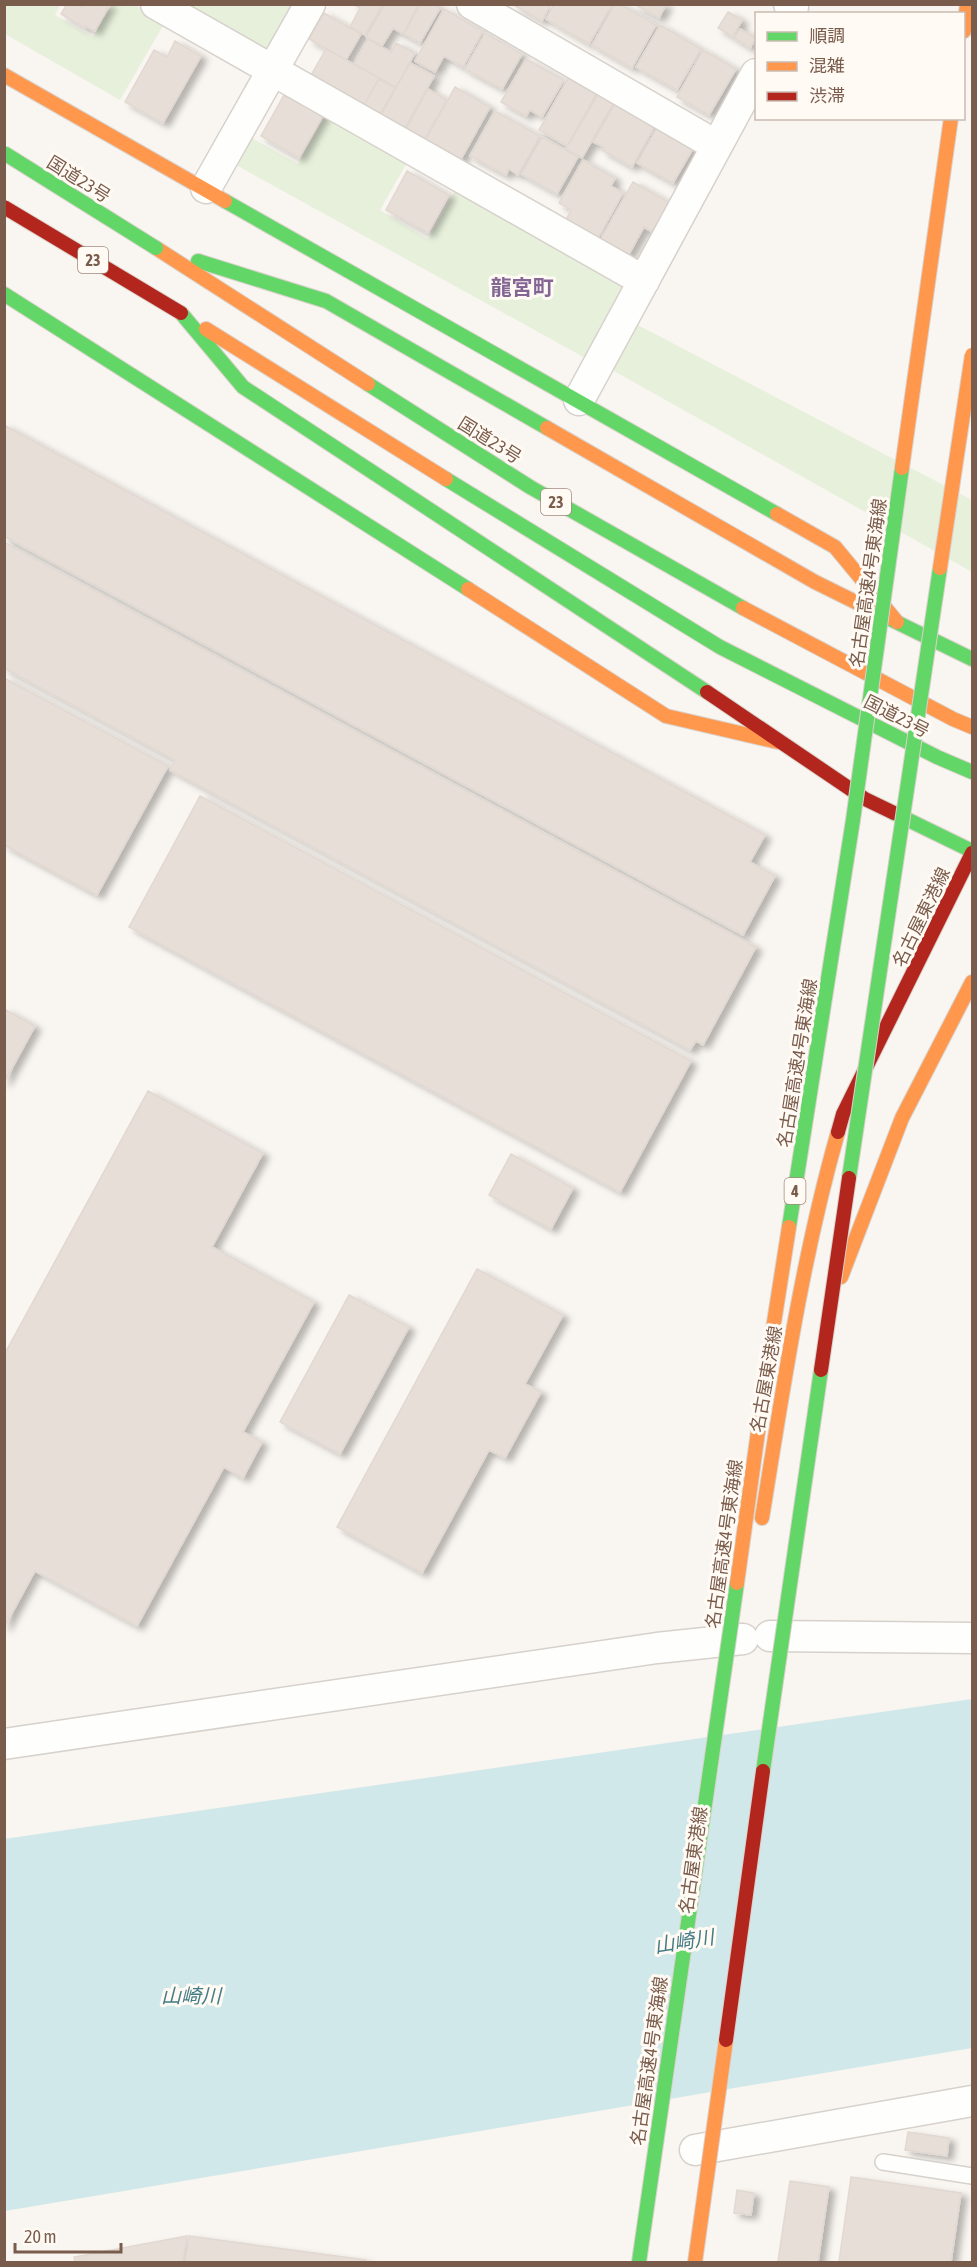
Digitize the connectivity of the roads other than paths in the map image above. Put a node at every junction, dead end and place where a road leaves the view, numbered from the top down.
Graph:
1 (156, 4) edge
2 (310, 4) edge
3 (472, 4) edge
4 (273, 71) junction
5 (4, 75) edge
6 (755, 76) edge
7 (951, 120) edge
8 (717, 146) junction
9 (4, 153) edge
10 (206, 188) junction
11 (4, 207) edge
12 (156, 248) junction
13 (644, 280) junction
14 (4, 294) edge
15 (181, 313) junction
16 (972, 355) edge
17 (579, 400) junction
18 (898, 623) junction
19 (972, 659) edge
20 (972, 727) edge
21 (778, 742) junction
22 (972, 772) edge
23 (972, 852) edge
24 (972, 982) edge
25 (797, 1439) dead end
26 (790, 1486) dead end
27 (760, 1532) dead end
28 (972, 1638) edge
29 (753, 1643) junction
30 (4, 1744) edge
31 (700, 1933) dead end
32 (713, 2031) dead end
33 (972, 2101) edge
34 (696, 2148) dead end
35 (883, 2162) dead end
36 (667, 2164) dead end
37 (972, 2176) edge
38 (639, 2262) edge
39 (652, 2262) edge
40 (695, 2262) edge

1 - 4 street
2 - 4 street
3 - 8 street
4 - 10 street
4 - 13 street
5 - 10 main road
6 - 8 street
7 - 38 main road, 名古屋高速4号東海線 / 4, bridge
8 - 13 street
9 - 12 main road, 国道23号 / 23, bridge
10 - 17 main road
11 - 15 main road, 国道23号 / 23, bridge
12 - 18 main road
12 - 20 main road, 国道23号 / 23, bridge
13 - 17 street
14 - 21 main road
15 - 21 main road
15 - 22 main road, 国道23号 / 23, bridge
16 - 40 main road, bridge
17 - 18 main road
18 - 19 main road
21 - 23 main road
23 - 27 main road, 名古屋東港線
24 - 25 main road
26 - 29 main road, 名古屋東港線
28 - 29 street
29 - 30 street
29 - 31 main road, 名古屋東港線
29 - 32 main road, 名古屋東港線
33 - 34 street
35 - 37 lane
36 - 39 main road

